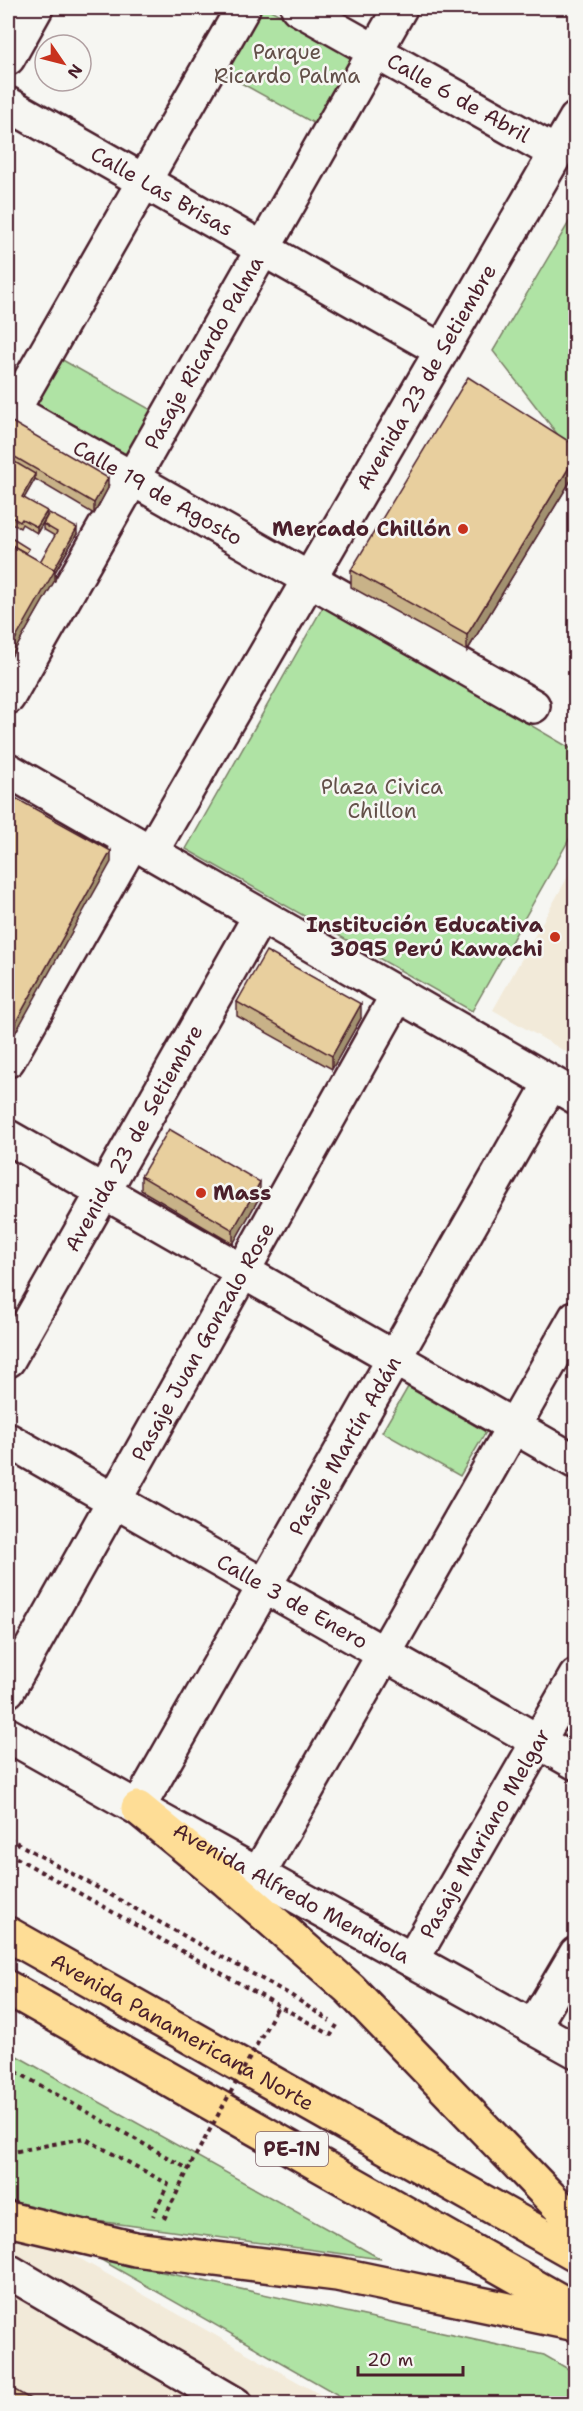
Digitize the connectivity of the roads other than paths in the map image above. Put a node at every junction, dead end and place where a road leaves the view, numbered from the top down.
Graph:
1 (36, 8) edge
2 (243, 8) edge
3 (298, 8) edge
4 (400, 8) edge
5 (375, 51) junction
6 (8, 58) edge
7 (8, 104) edge
8 (576, 119) edge
9 (556, 153) junction
10 (144, 181) junction
11 (262, 249) junction
12 (441, 350) junction
13 (9, 413) edge
14 (132, 478) junction
15 (309, 578) junction
16 (8, 697) edge
17 (533, 706) dead end
18 (8, 770) edge
19 (141, 847) junction
20 (260, 916) junction
21 (398, 994) junction
22 (8, 1060) edge
23 (563, 1090) edge
24 (8, 1137) edge
25 (103, 1192) junction
26 (243, 1271) junction
27 (576, 1317) edge
28 (395, 1358) junction
29 (8, 1360) edge
30 (514, 1426) junction
31 (8, 1440) edge
32 (576, 1462) edge
33 (114, 1500) junction
34 (265, 1587) junction
35 (384, 1654) junction
36 (576, 1676) edge
37 (8, 1690) edge
38 (8, 1735) edge
39 (538, 1742) junction
40 (576, 1763) edge
41 (138, 1808) junction
42 (258, 1875) junction
43 (8, 1934) edge
44 (576, 1954) edge
45 (412, 1960) junction
46 (8, 1988) edge
47 (533, 2027) junction
48 (576, 2051) edge
49 (8, 2219) edge
50 (576, 2224) edge
51 (576, 2254) edge
52 (8, 2271) edge
53 (576, 2310) edge
54 (576, 2324) edge
55 (226, 2401) edge

1 - 6 street
2 - 10 street
3 - 5 street, Calle 6 de Abril
4 - 5 street, Pasaje Ricardo Palma
5 - 9 street, Calle 6 de Abril
5 - 11 street, Pasaje Ricardo Palma
7 - 10 street, Calle Las Brisas
8 - 9 street, Avenida 23 de Setiembre
9 - 12 street, Avenida 23 de Setiembre
10 - 11 street, Calle Las Brisas
10 - 13 street
11 - 12 street, Calle Las Brisas
11 - 14 street, Pasaje Ricardo Palma
12 - 15 street, Avenida 23 de Setiembre
13 - 14 street, Calle 19 de Agosto
14 - 15 street, Calle 19 de Agosto
14 - 16 street, Pasaje Ricardo Palma
15 - 17 street, Calle 19 de Agosto
15 - 19 street, Avenida 23 de Setiembre
18 - 19 street
19 - 20 street
19 - 22 street, Avenida 23 de Setiembre
20 - 21 street
20 - 25 street, Avenida 23 de Setiembre
21 - 23 street
21 - 26 street, Pasaje Juan Gonzalo Rose
23 - 28 street, Pasaje Martín Adán
24 - 25 street
25 - 26 street
25 - 29 street, Avenida 23 de Setiembre
26 - 28 street
26 - 33 street, Pasaje Juan Gonzalo Rose
27 - 30 street
28 - 30 street
28 - 34 street, Pasaje Martín Adán
30 - 32 street
30 - 35 street
31 - 33 street, Calle 3 de Enero
33 - 34 street, Calle 3 de Enero
33 - 37 street, Pasaje Juan Gonzalo Rose
34 - 35 street, Calle 3 de Enero
34 - 41 street, Pasaje Martín Adán
35 - 39 street, Calle 3 de Enero
35 - 42 street
36 - 39 street, Pasaje Mariano Melgar
38 - 41 street, Avenida Alfredo Mendiola
39 - 40 street, Calle 3 de Enero
39 - 45 street, Pasaje Mariano Melgar
41 - 42 street, Avenida Alfredo Mendiola
41 - 50 highway
42 - 45 street, Avenida Alfredo Mendiola
43 - 51 highway, Avenida Panamericana Norte / PE-1N
44 - 47 street
45 - 47 street, Avenida Alfredo Mendiola
46 - 53 highway, PE-1N
47 - 48 street, Avenida Alfredo Mendiola
49 - 54 highway
52 - 55 street

